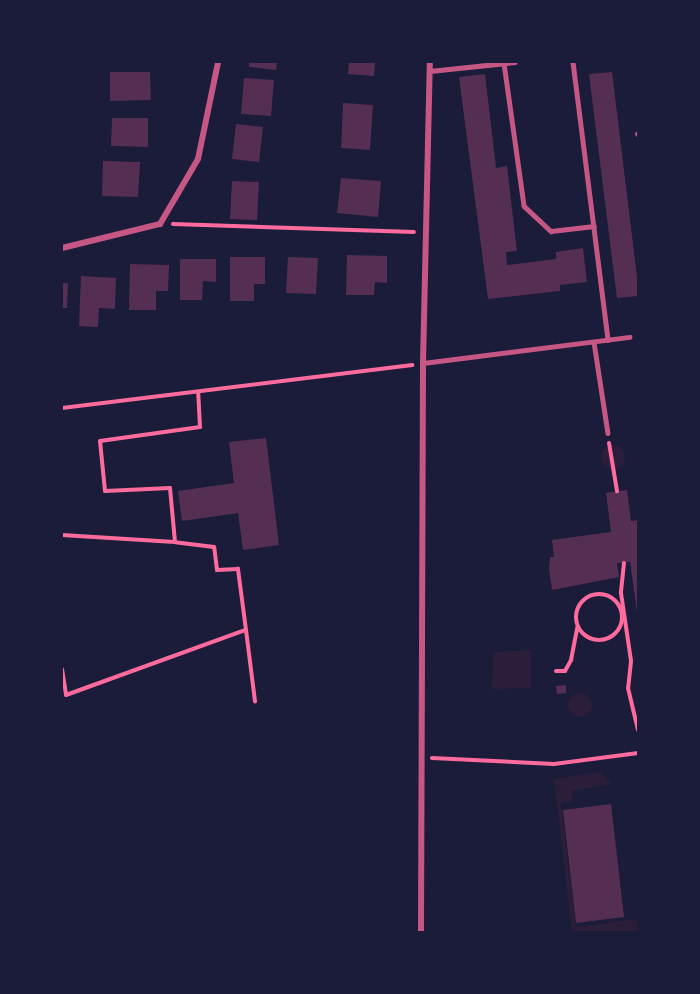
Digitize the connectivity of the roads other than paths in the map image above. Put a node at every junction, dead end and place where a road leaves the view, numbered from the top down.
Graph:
1 (218, 62) edge
2 (430, 62) edge
3 (515, 62) edge
4 (573, 62) edge
5 (504, 63) edge
6 (429, 71) junction
7 (594, 226) junction
8 (62, 248) edge
9 (629, 337) dead end
10 (608, 340) junction
11 (594, 342) junction
12 (423, 363) junction
13 (608, 433) road end
14 (421, 933) edge

1 - 8 street
2 - 6 street
3 - 5 lane
4 - 7 lane
5 - 6 lane
5 - 7 lane
6 - 12 street
7 - 10 lane
9 - 10 lane
10 - 11 lane
11 - 12 lane
11 - 13 lane
12 - 14 street

